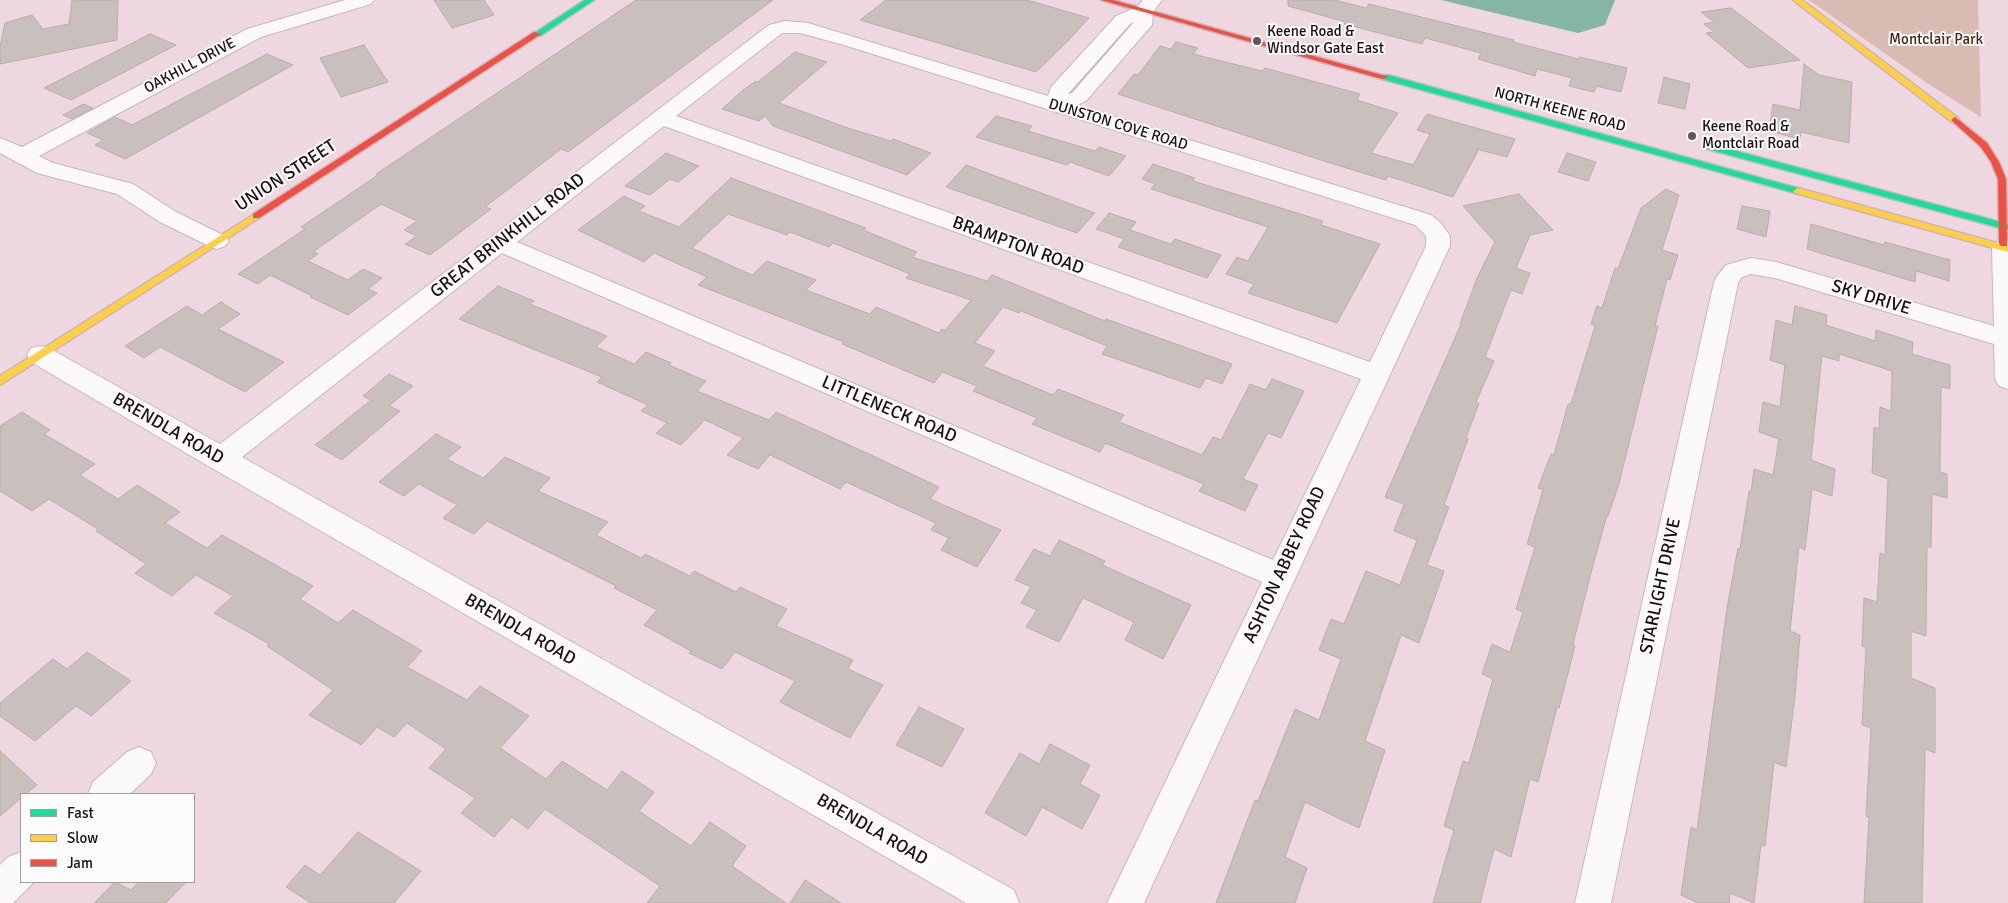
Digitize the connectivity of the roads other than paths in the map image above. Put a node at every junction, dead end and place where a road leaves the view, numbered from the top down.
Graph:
1 (365, 0) edge
2 (590, 0) edge
3 (1105, 0) edge
4 (1797, 0) edge
5 (1148, 5) edge
6 (801, 27) joint
7 (1058, 106) junction
8 (661, 118) junction
9 (0, 144) edge
10 (1697, 144) dead end
11 (24, 155) junction
12 (1433, 228) joint
13 (2006, 237) edge
14 (216, 241) junction
15 (499, 243) junction
16 (1734, 271) joint
17 (2008, 339) edge
18 (40, 355) junction
19 (1375, 374) junction
20 (2008, 379) edge
21 (0, 381) edge
22 (220, 459) junction
23 (1280, 576) junction
24 (139, 763) dead end
25 (106, 793) edge
26 (20, 871) edge
27 (0, 890) edge
28 (1001, 903) edge
29 (1125, 903) edge
30 (1593, 903) edge

1 - 11 street, OAKHILL DRIVE
2 - 14 main road, UNION STREET
3 - 5 main road, NORTH KEENE ROAD
4 - 13 main road
5 - 7 street
5 - 13 main road, NORTH KEENE ROAD
6 - 7 street, DUNSTON COVE ROAD
6 - 8 street, GREAT BRINKHILL ROAD
7 - 12 street, DUNSTON COVE ROAD
8 - 15 street, GREAT BRINKHILL ROAD
8 - 19 street, BRAMPTON ROAD
9 - 11 street
10 - 13 main road
11 - 14 street
12 - 19 street, ASHTON ABBEY ROAD
13 - 17 street
14 - 18 main road, UNION STREET
15 - 22 street, GREAT BRINKHILL ROAD
15 - 23 street, LITTLENECK ROAD
16 - 17 street, SKY DRIVE
16 - 30 street, STARLIGHT DRIVE
17 - 20 street
18 - 21 main road, UNION STREET
18 - 22 street, BRENDLA ROAD
19 - 23 street, ASHTON ABBEY ROAD
22 - 28 street, BRENDLA ROAD
23 - 29 street, ASHTON ABBEY ROAD
24 - 25 street
26 - 27 street

